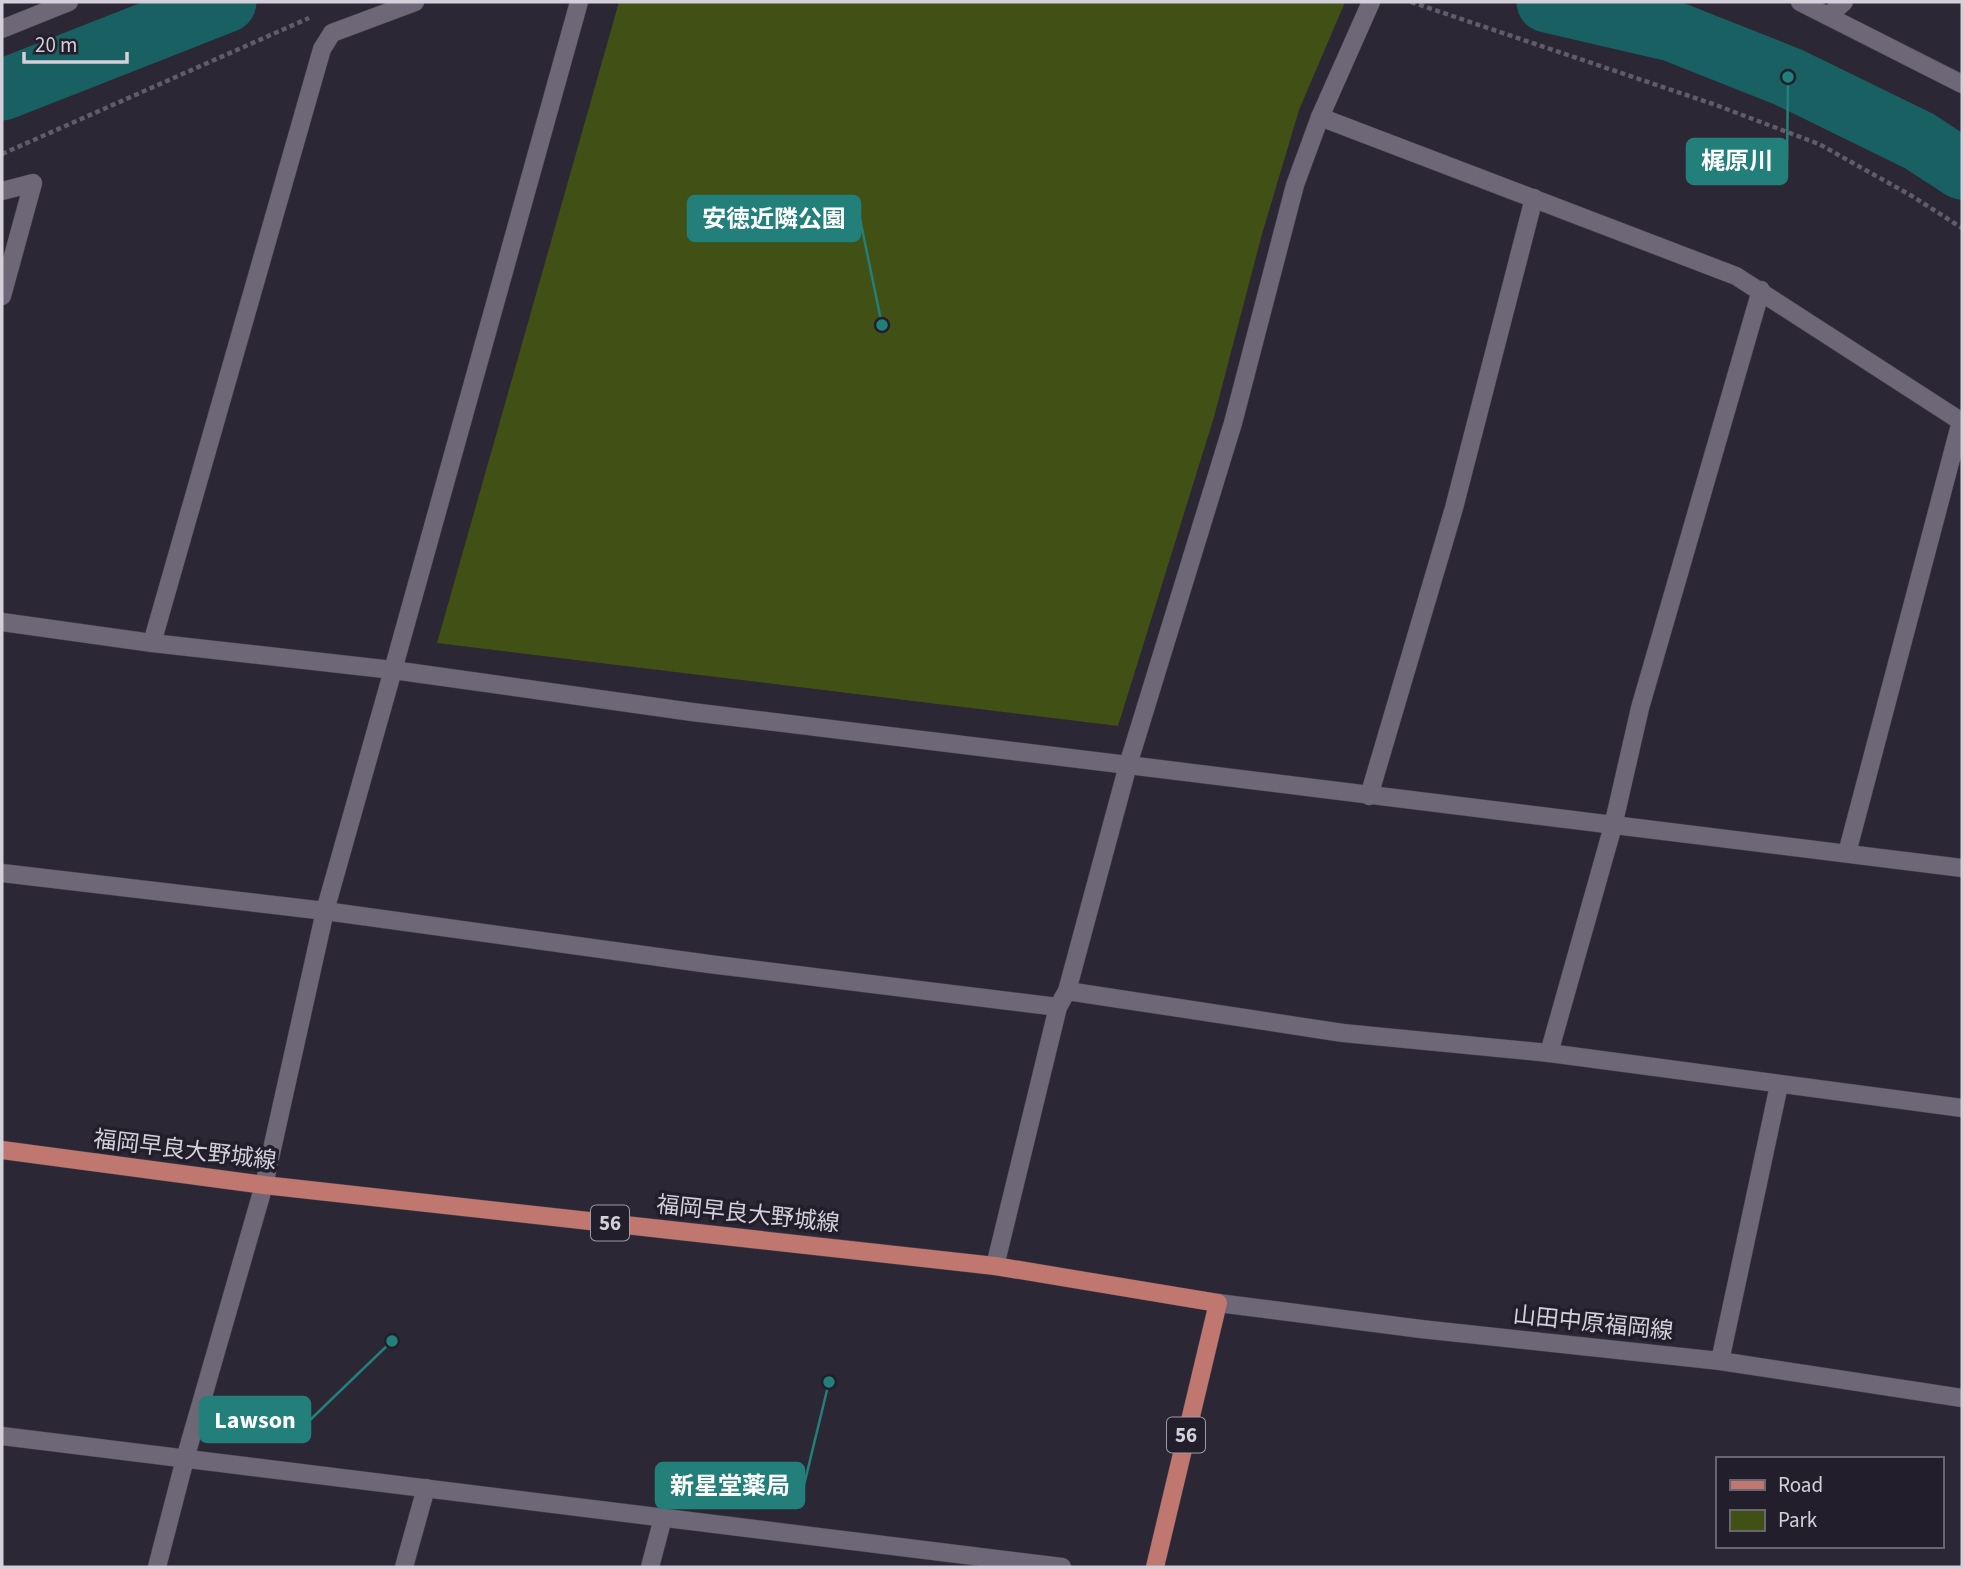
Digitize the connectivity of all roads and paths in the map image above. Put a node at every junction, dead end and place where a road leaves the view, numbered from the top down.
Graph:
1 (69, 2) edge
2 (415, 2) edge
3 (579, 2) edge
4 (1371, 2) edge
5 (1411, 2) edge
6 (1800, 2) edge
7 (1844, 2) edge
8 (1828, 16) junction
9 (311, 18) dead end
10 (2, 29) edge
11 (1962, 84) edge
12 (1320, 117) junction
13 (2, 153) edge
14 (2, 191) edge
15 (1534, 198) junction
16 (1962, 228) edge
17 (1761, 290) junction
18 (2, 296) edge
19 (1962, 421) edge
20 (2, 622) edge
21 (152, 643) junction
22 (393, 670) junction
23 (1128, 765) junction
24 (1369, 796) junction
25 (1613, 826) junction
26 (1847, 853) junction
27 (1962, 868) edge
28 (2, 873) edge
29 (325, 911) junction
30 (1063, 999) junction
31 (1549, 1053) junction
32 (1779, 1085) junction
33 (1962, 1108) edge
34 (2, 1150) edge
35 (264, 1185) junction
36 (995, 1266) junction
37 (1218, 1303) junction
38 (1720, 1361) junction
39 (1962, 1398) edge
40 (2, 1436) edge
41 (185, 1459) junction
42 (426, 1489) junction
43 (663, 1518) junction
44 (921, 1549) junction
45 (157, 1567) edge
46 (404, 1567) edge
47 (650, 1567) edge
48 (916, 1567) edge
49 (1062, 1567) edge
50 (1155, 1567) edge

1 - 10 street
2 - 21 street
3 - 22 street
4 - 12 street
5 - 16 path
6 - 8 street
7 - 8 street
8 - 11 street
9 - 13 path
12 - 15 street
12 - 23 street
14 - 18 street
15 - 17 street
15 - 24 street
17 - 19 street
17 - 25 street
19 - 26 street
20 - 21 street
21 - 22 street
22 - 23 street
22 - 29 street
23 - 24 street
23 - 30 street
24 - 25 street
25 - 26 street
25 - 31 street
26 - 27 street
28 - 29 street
29 - 30 street
29 - 35 street
30 - 31 street
30 - 36 street
31 - 32 street
32 - 33 street
32 - 38 street
34 - 35 main road, 福岡早良大野城線 / 56
35 - 36 main road, 福岡早良大野城線 / 56
35 - 41 street
36 - 37 main road, 福岡早良大野城線 / 56
37 - 38 street, 山田中原福岡線
37 - 50 main road, 56
38 - 39 street, 山田中原福岡線
40 - 41 street
41 - 42 street
41 - 45 street
42 - 43 street
42 - 46 street
43 - 44 street
43 - 47 street
44 - 48 street
44 - 49 street

